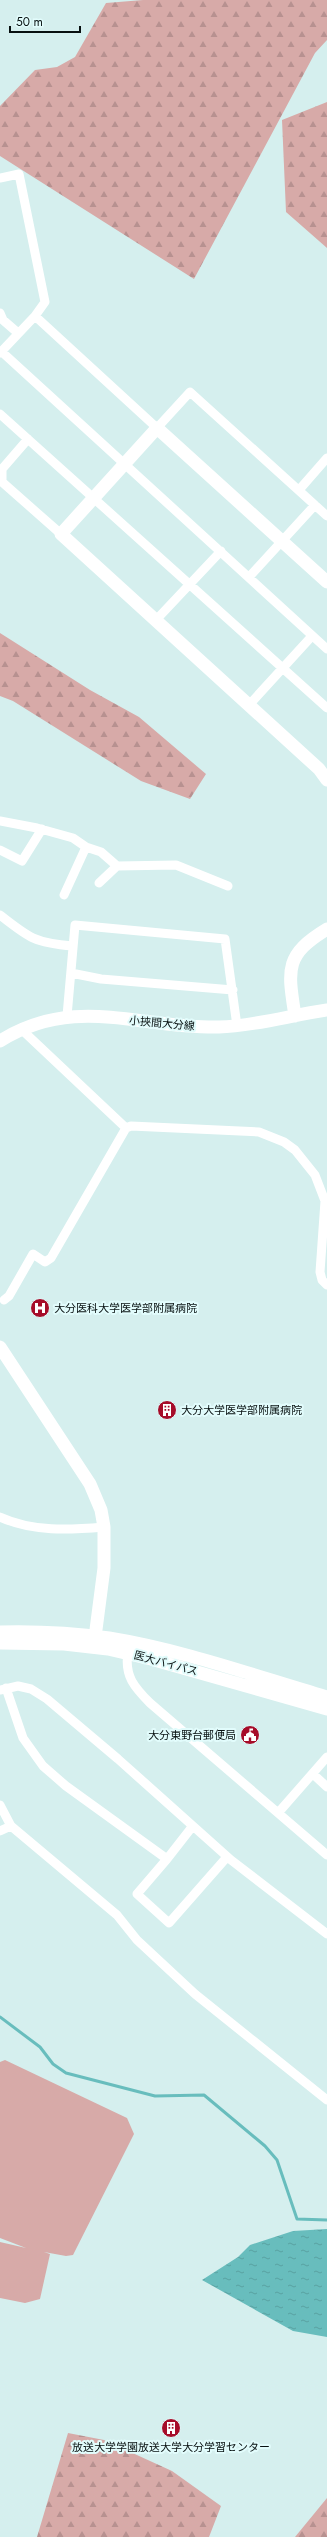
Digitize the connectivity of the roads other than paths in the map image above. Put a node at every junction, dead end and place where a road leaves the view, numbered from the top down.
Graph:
1 (0, 178) edge
2 (0, 313) edge
3 (34, 316) junction
4 (18, 333) junction
5 (1, 352) edge
6 (0, 414) edge
7 (157, 428) junction
8 (28, 439) junction
9 (327, 458) edge
10 (124, 464) junction
11 (299, 490) junction
12 (93, 497) junction
13 (314, 504) junction
14 (327, 516) edge
15 (61, 534) junction
16 (282, 540) junction
17 (221, 551) junction
18 (250, 576) junction
19 (327, 582) edge
20 (189, 584) junction
21 (156, 620) junction
22 (312, 636) junction
23 (327, 649) edge
24 (283, 668) junction
25 (249, 705) junction
26 (327, 708) edge
27 (327, 780) edge
28 (0, 821) edge
29 (42, 829) junction
30 (86, 847) junction
31 (0, 850) edge
32 (117, 866) junction
33 (99, 883) dead end
34 (228, 886) dead end
35 (64, 895) dead end
36 (0, 915) edge
37 (327, 929) edge
38 (73, 946) junction
39 (71, 973) junction
40 (233, 990) junction
41 (327, 1010) edge
42 (67, 1016) junction
43 (295, 1016) junction
44 (237, 1026) junction
45 (21, 1029) junction
46 (0, 1040) edge
47 (126, 1128) junction
48 (327, 1285) edge
49 (4, 1300) dead end
50 (0, 1347) edge
51 (0, 1517) edge
52 (104, 1527) junction
53 (0, 1632) edge
54 (94, 1642) junction
55 (0, 1643) edge
56 (128, 1653) junction
57 (3, 1689) edge
58 (327, 1697) edge
59 (327, 1709) edge
60 (327, 1757) edge
61 (313, 1774) junction
62 (327, 1787) edge
63 (0, 1805) edge
64 (278, 1813) junction
65 (11, 1826) junction
66 (192, 1827) junction
67 (0, 1832) edge
68 (327, 1855) edge
69 (227, 1857) junction
70 (167, 1859) junction
71 (327, 1934) edge
72 (327, 2100) edge

1 - 3 street
2 - 4 street
3 - 4 street
3 - 7 street
4 - 5 street
5 - 10 street
6 - 8 street
7 - 10 street
7 - 11 street
7 - 16 street
8 - 12 street
8 - 15 street
9 - 11 street
10 - 12 street
10 - 17 street
11 - 13 street
12 - 15 street
12 - 20 street
13 - 14 street
13 - 16 street
15 - 21 street
16 - 18 street
16 - 19 street
17 - 18 street
17 - 20 street
18 - 22 street
20 - 21 street
20 - 24 street
21 - 25 street
22 - 23 street
22 - 24 street
24 - 25 street
24 - 26 street
25 - 27 street
28 - 29 street
29 - 30 street
29 - 31 street
30 - 32 street
30 - 35 street
32 - 33 street
32 - 34 street
36 - 38 street
37 - 43 street
38 - 39 street
38 - 40 street
39 - 40 street
39 - 42 street
40 - 44 street
41 - 43 street, 小挾間大分線
42 - 44 street, 小挾間大分線
42 - 45 street, 小挾間大分線
43 - 44 street, 小挾間大分線
45 - 46 street, 小挾間大分線
45 - 47 street
47 - 48 street
47 - 49 street
50 - 52 street
51 - 52 street
52 - 54 street
53 - 54 street, 医大バイパス
54 - 55 street, 医大バイパス
54 - 56 street, 医大バイパス
54 - 58 street, 医大バイパス
56 - 59 street, 医大バイパス
56 - 64 street
57 - 66 street
57 - 70 street
60 - 61 street
61 - 62 street
61 - 64 street
63 - 65 street
64 - 68 street
65 - 67 street
65 - 72 street
66 - 69 street
66 - 70 street
69 - 70 street
69 - 71 street

